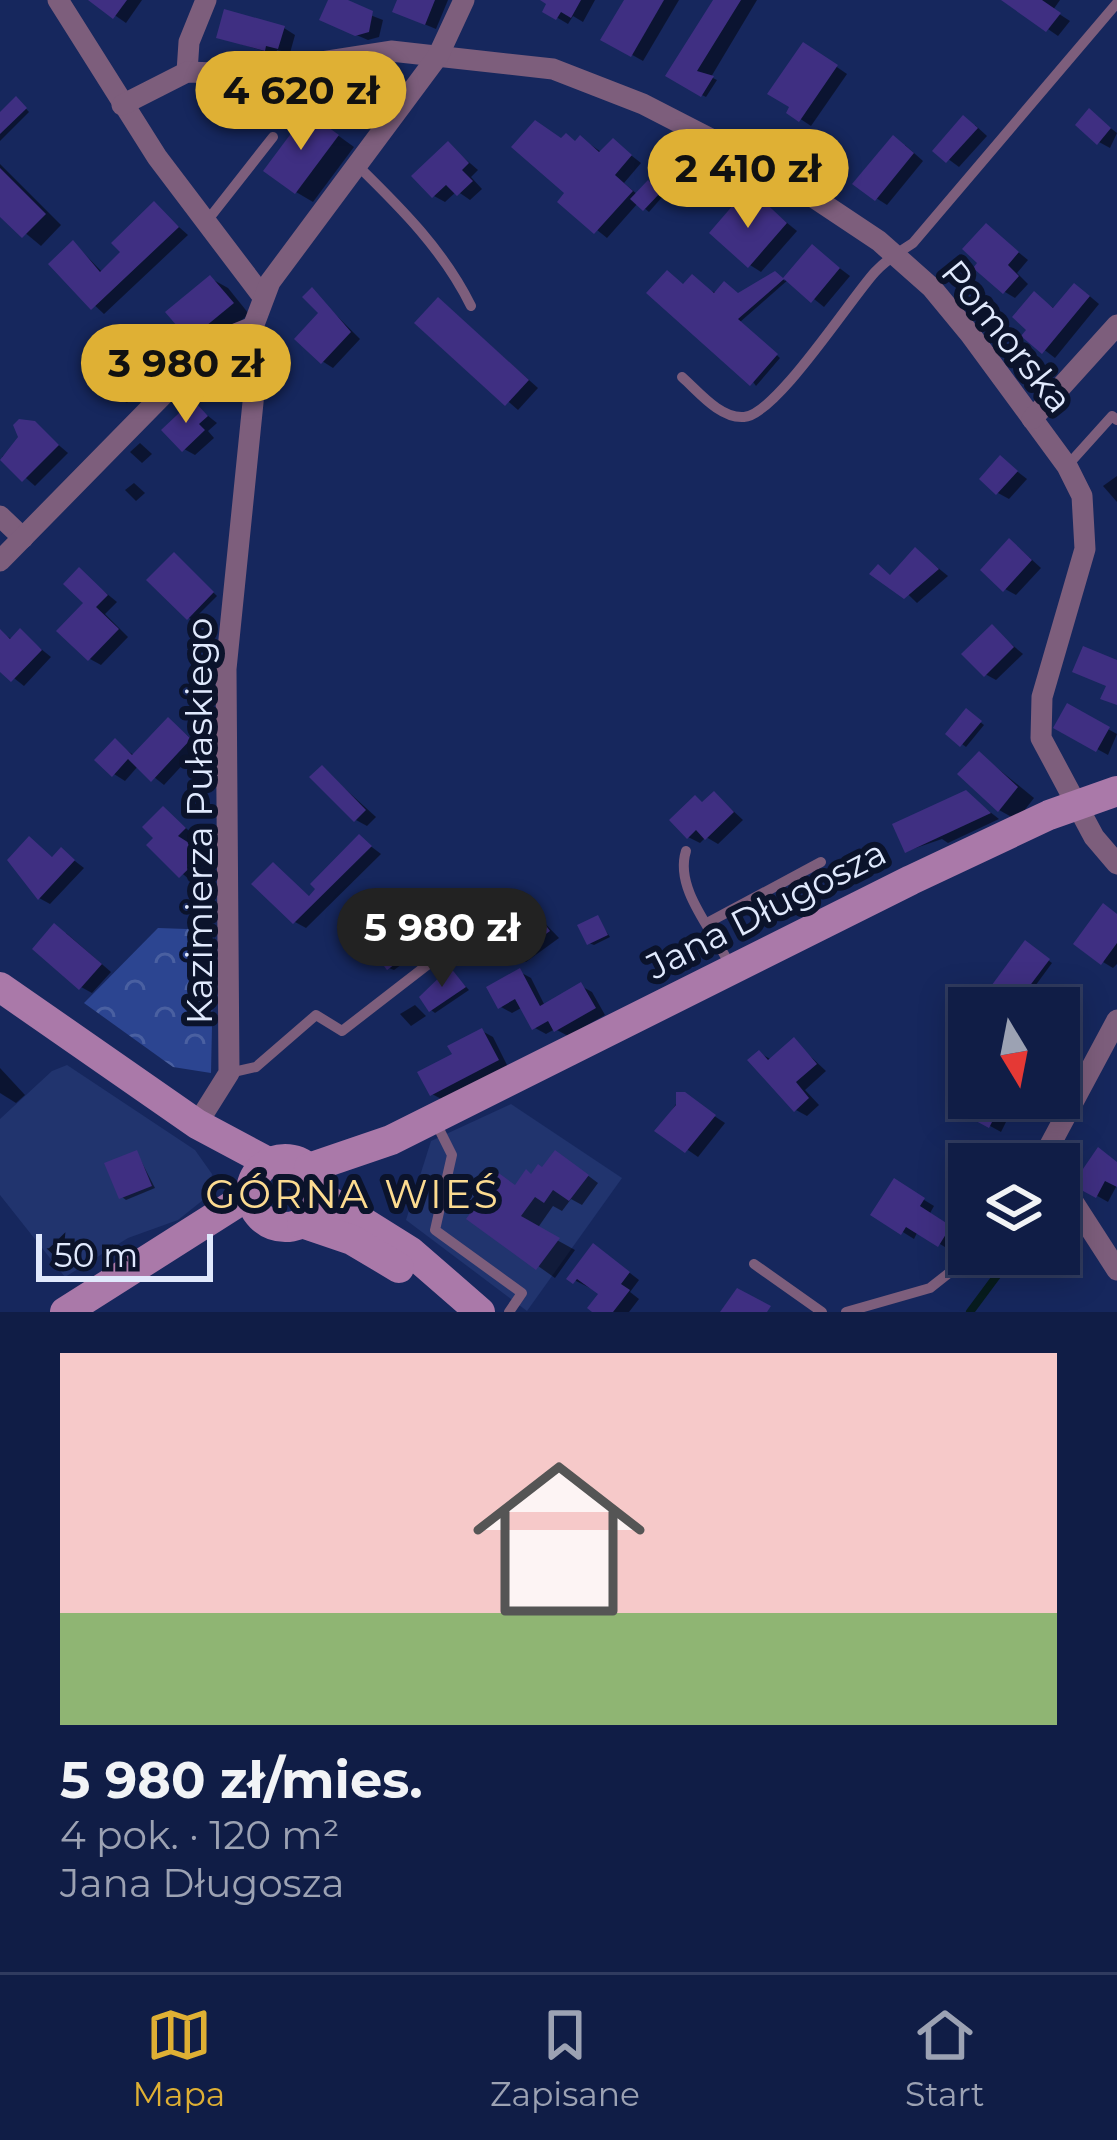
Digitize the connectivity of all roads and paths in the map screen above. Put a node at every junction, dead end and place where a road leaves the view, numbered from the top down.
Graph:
1 (58, 0) edge
2 (206, 0) edge
3 (464, 0) edge
4 (1117, 3) edge
5 (438, 56) junction
6 (187, 72) junction
7 (122, 105) junction
8 (273, 137) dead end
9 (356, 164) junction
10 (207, 221) junction
11 (895, 255) junction
12 (263, 297) junction
13 (471, 306) dead end
14 (1117, 325) edge
15 (253, 327) junction
16 (682, 377) dead end
17 (1032, 419) junction
18 (1117, 420) edge
19 (1067, 466) junction
20 (0, 516) edge
21 (22, 538) junction
22 (0, 561) edge
23 (1117, 791) edge
24 (1076, 806) junction
25 (686, 851) dead end
26 (821, 862) dead end
27 (1117, 864) edge
28 (710, 922) junction
29 (466, 935) dead end
30 (732, 970) junction
31 (0, 987) edge
32 (1117, 1019) edge
33 (229, 1073) junction
34 (434, 1118) junction
35 (197, 1124) junction
36 (1052, 1143) edge
37 (316, 1184) junction
38 (259, 1191) junction
39 (1080, 1213) edge
40 (302, 1223) junction
41 (754, 1264) dead end
42 (1117, 1270) edge
43 (948, 1274) edge
44 (477, 1310) edge
45 (65, 1312) edge
46 (508, 1312) edge
47 (822, 1312) edge
48 (846, 1312) edge

1 - 7 street
2 - 6 street
3 - 5 street, Kazimierza Pułaskiego
4 - 11 lane
5 - 6 street, Pomorska
5 - 9 street, Kazimierza Pułaskiego
5 - 11 street, Pomorska
6 - 7 street
7 - 10 street
8 - 10 lane
9 - 12 street, Kazimierza Pułaskiego
9 - 13 lane
10 - 12 street
11 - 16 lane
11 - 17 street, Pomorska
12 - 15 street, Kazimierza Pułaskiego
14 - 17 street
15 - 21 street
15 - 33 street, Kazimierza Pułaskiego
17 - 19 street, Pomorska
18 - 19 lane
19 - 24 street, Pomorska
20 - 21 street
21 - 22 street
23 - 24 street, Jana Długosza
24 - 27 street, Pomorska
24 - 30 street, Jana Długosza
25 - 28 lane
26 - 28 lane
28 - 30 lane
29 - 33 lane
30 - 34 street, Jana Długosza
31 - 35 street
32 - 36 street
33 - 35 street, Kazimierza Pułaskiego
34 - 37 street, Jana Długosza
34 - 46 lane
35 - 38 street
37 - 38 street
37 - 40 street
37 - 44 street
38 - 40 street
38 - 45 street
39 - 42 street
40 - 44 street
41 - 47 lane
43 - 48 lane

